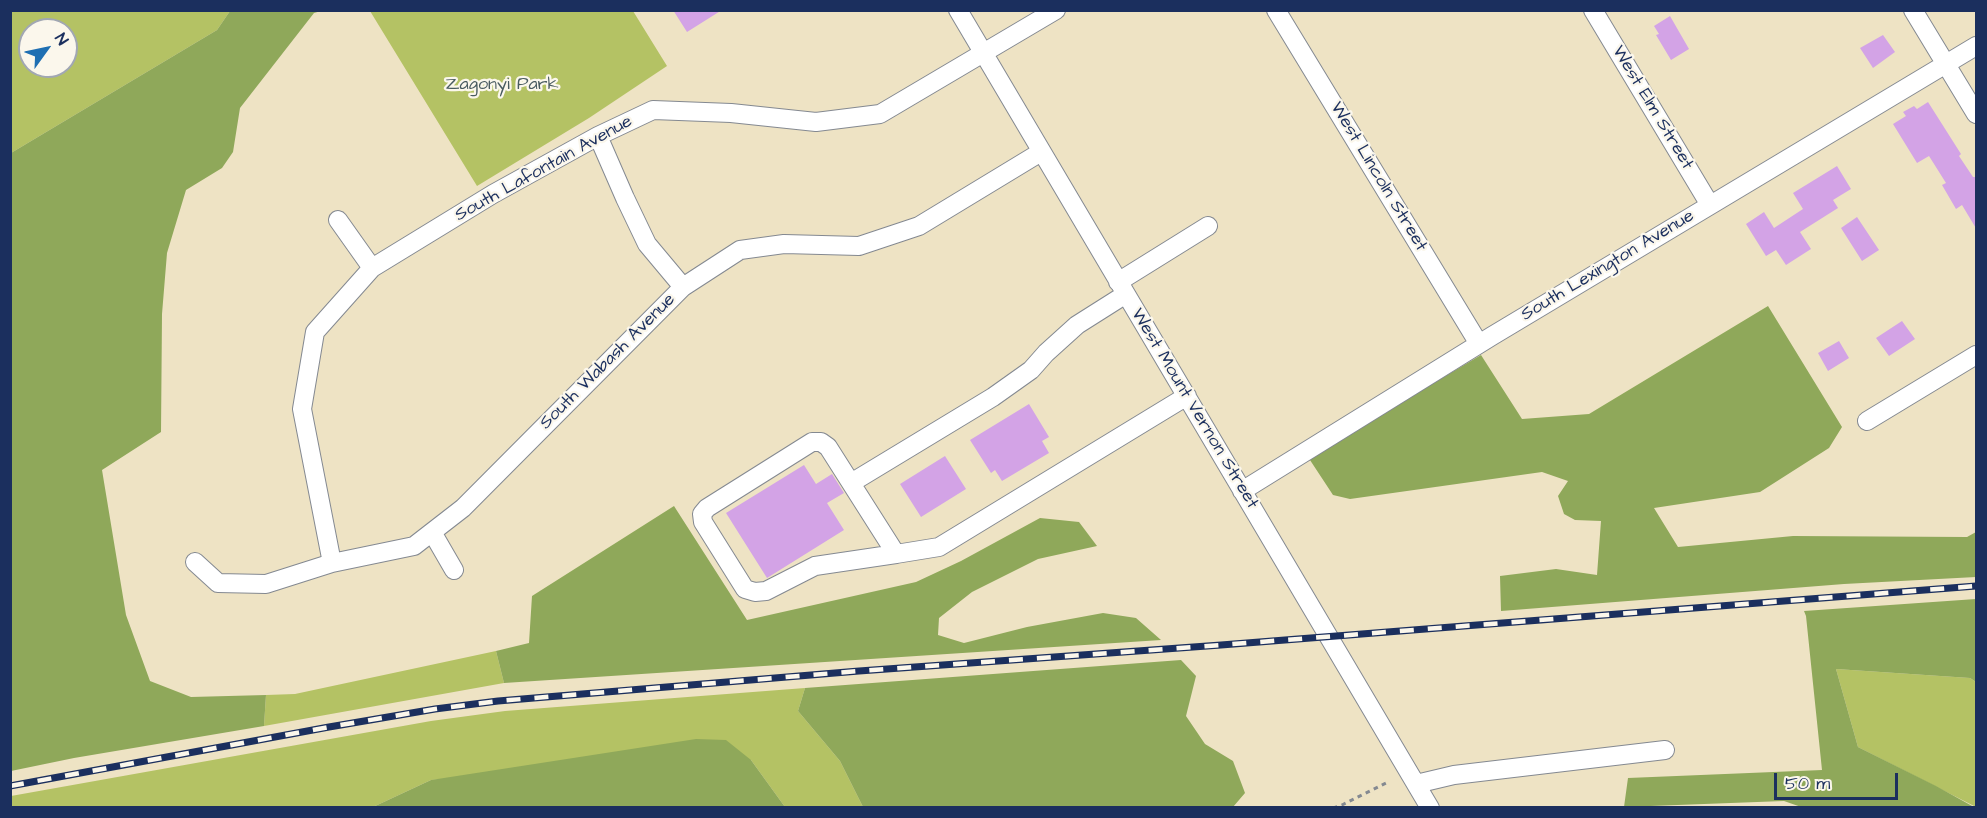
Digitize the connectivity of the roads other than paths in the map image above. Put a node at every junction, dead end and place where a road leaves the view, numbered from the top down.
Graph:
1 (958, 10) edge
2 (1056, 10) edge
3 (1276, 10) edge
4 (1593, 10) edge
5 (1913, 10) edge
6 (1977, 46) edge
7 (983, 52) junction
8 (1947, 65) junction
9 (1977, 114) edge
10 (598, 136) junction
11 (1041, 152) junction
12 (1710, 205) junction
13 (339, 220) dead end
14 (1208, 226) dead end
15 (372, 268) junction
16 (683, 287) junction
17 (1122, 288) junction
18 (1479, 344) junction
19 (1977, 356) edge
20 (1186, 396) junction
21 (1867, 421) dead end
22 (851, 483) junction
23 (1242, 491) junction
24 (432, 532) junction
25 (896, 554) junction
26 (195, 562) dead end
27 (332, 563) junction
28 (454, 570) dead end
29 (1665, 750) dead end
30 (1416, 784) junction
31 (1430, 807) edge

1 - 7 street, West Mount Vernon Street
2 - 7 street, South Lafontain Avenue
3 - 18 street, West Lincoln Street
4 - 12 street, West Elm Street
5 - 8 street
6 - 8 street, South Lexington Avenue
7 - 10 street, South Lafontain Avenue
7 - 11 street, West Mount Vernon Street
8 - 9 street
8 - 12 street, South Lexington Avenue
10 - 15 street, South Lafontain Avenue
10 - 16 street
11 - 16 street, South Wabash Avenue
11 - 17 street, West Mount Vernon Street
12 - 18 street, South Lexington Avenue
13 - 15 street
14 - 17 street
15 - 27 street, South Lafontain Avenue
16 - 24 street, South Wabash Avenue
17 - 20 street, West Mount Vernon Street
17 - 22 street
18 - 23 street, South Lexington Avenue
19 - 21 street
20 - 23 street, West Mount Vernon Street
20 - 25 street
22 - 25 street
22 - 25 street
23 - 30 street, West Mount Vernon Street
24 - 27 street, South Wabash Avenue
24 - 28 street
26 - 27 street, South Wabash Avenue
29 - 30 street
30 - 31 street, West Mount Vernon Street

